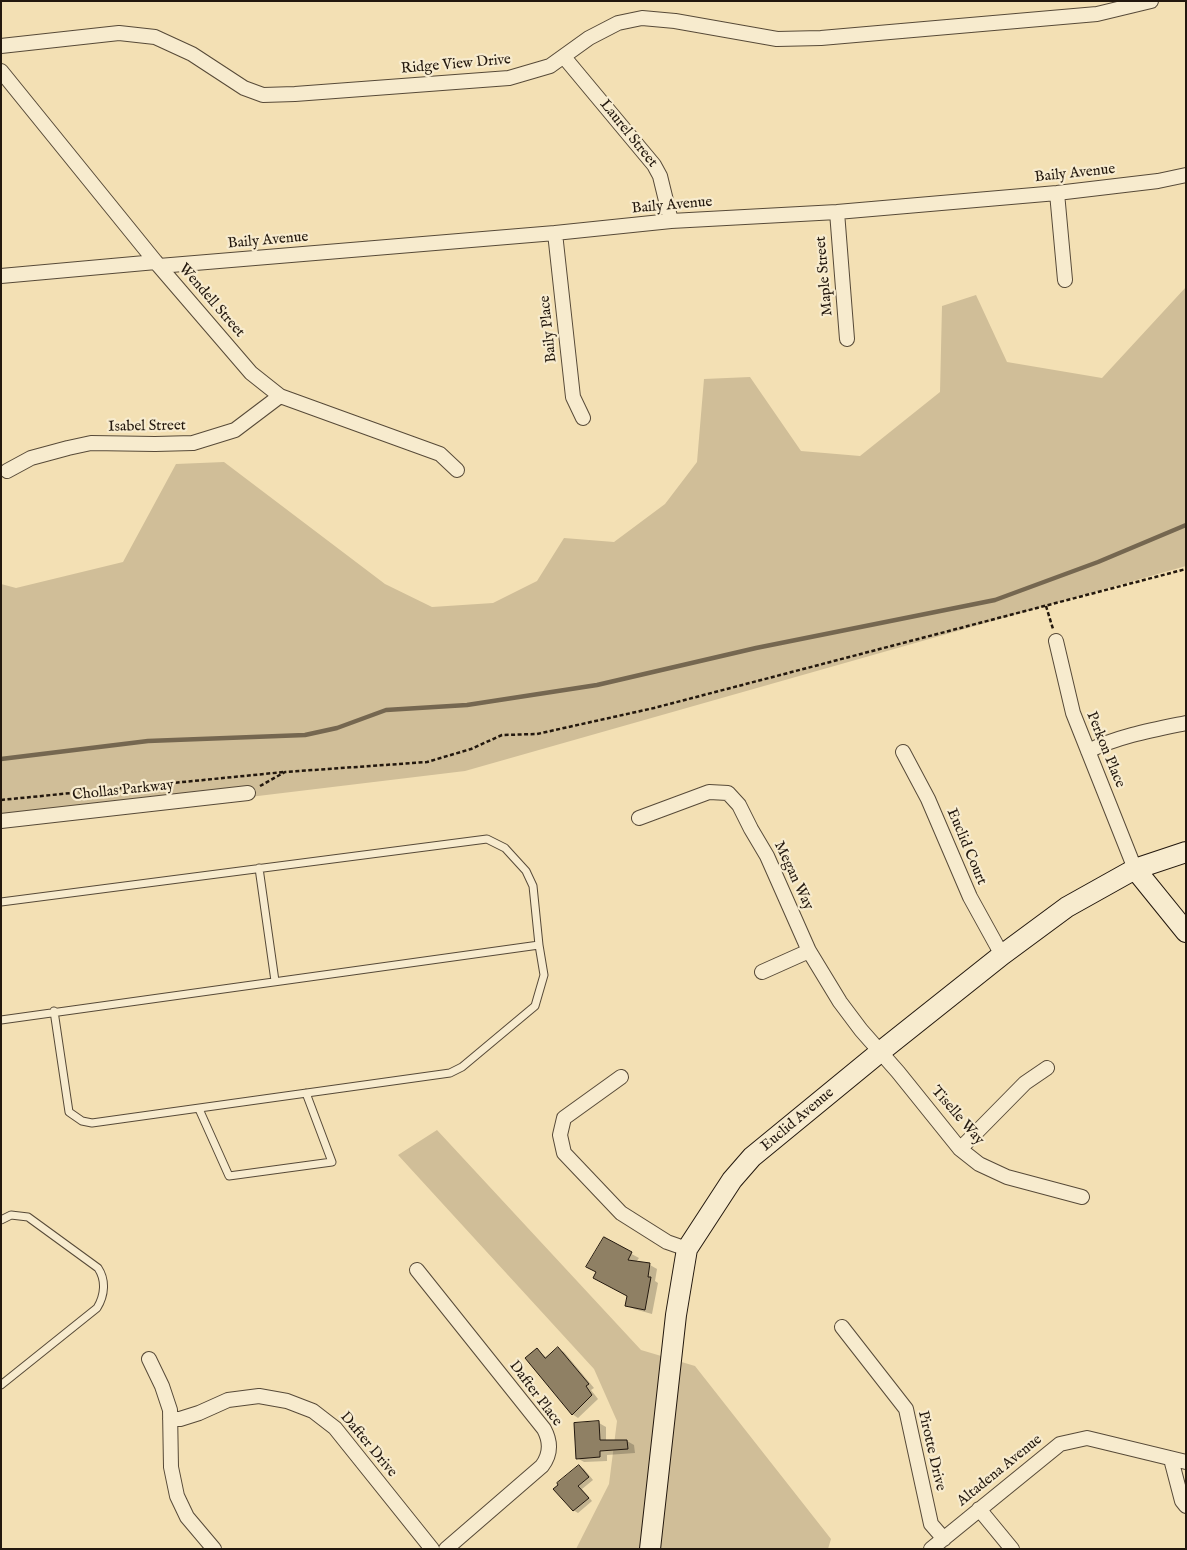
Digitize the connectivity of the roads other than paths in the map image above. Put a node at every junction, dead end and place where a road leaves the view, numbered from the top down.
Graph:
1 (1152, 1) edge
2 (1, 46) edge
3 (564, 57) junction
4 (1, 71) edge
5 (1186, 174) edge
6 (1058, 193) junction
7 (837, 212) junction
8 (671, 221) junction
9 (555, 233) junction
10 (158, 264) junction
11 (1, 276) edge
12 (1065, 280) dead end
13 (847, 339) dead end
14 (280, 396) junction
15 (583, 418) dead end
16 (457, 470) dead end
17 (7, 471) dead end
18 (1056, 641) road end
19 (1186, 724) edge
20 (1088, 751) junction
21 (903, 752) dead end
22 (248, 793) road end
23 (639, 818) dead end
24 (1, 821) edge
25 (1186, 852) edge
26 (259, 868) junction
27 (1135, 869) junction
28 (1, 902) edge
29 (1186, 932) edge
30 (539, 945) junction
31 (809, 951) junction
32 (1002, 954) junction
33 (762, 972) dead end
34 (275, 982) junction
35 (54, 1011) junction
36 (1, 1020) edge
37 (880, 1052) junction
38 (1046, 1068) dead end
39 (621, 1078) dead end
40 (306, 1093) junction
41 (199, 1108) junction
42 (960, 1149) junction
43 (1082, 1197) dead end
44 (1, 1220) edge
45 (687, 1249) junction
46 (417, 1270) dead end
47 (842, 1327) dead end
48 (149, 1359) dead end
49 (1, 1385) edge
50 (170, 1419) junction
51 (1171, 1459) junction
52 (1186, 1462) edge
53 (1186, 1506) edge
54 (979, 1509) junction
55 (944, 1539) junction
56 (214, 1549) edge
57 (432, 1549) edge
58 (446, 1549) edge
59 (650, 1549) edge
60 (931, 1549) edge
61 (1012, 1549) edge

1 - 3 street, Ridge View Drive
2 - 3 street, Ridge View Drive
3 - 8 street, Laurel Street
4 - 10 street, Wendell Street
5 - 6 street, Baily Avenue
6 - 7 street, Baily Avenue
6 - 12 street
7 - 8 street, Baily Avenue
7 - 13 street, Maple Street
8 - 9 street, Baily Avenue
9 - 10 street, Baily Avenue
9 - 15 street, Baily Place
10 - 11 street, Baily Avenue
10 - 14 street, Wendell Street
14 - 16 street, Wendell Street
14 - 17 street, Isabel Street
18 - 20 street, Perkon Place
19 - 20 street
20 - 27 street, Perkon Place
21 - 32 street, Euclid Court
22 - 24 street, Chollas Parkway
23 - 31 street, Megan Way
25 - 27 main road, Euclid Avenue
26 - 28 lane
26 - 30 lane
26 - 34 lane
27 - 29 main road
27 - 32 main road, Euclid Avenue
30 - 34 lane
30 - 40 lane
31 - 33 street
31 - 37 street, Megan Way
32 - 37 main road, Euclid Avenue
34 - 35 lane
35 - 36 lane
35 - 41 lane
37 - 42 street, Tiselle Way
37 - 45 main road, Euclid Avenue
38 - 42 street
39 - 45 street
40 - 41 lane
40 - 41 lane
42 - 43 street, Tiselle Way
44 - 49 lane
45 - 59 main road, Euclid Avenue
46 - 58 street, Dafter Place
47 - 55 street, Pirotte Drive
48 - 50 street
50 - 56 street
50 - 57 street, Dafter Drive
51 - 52 street, Altadena Avenue
51 - 53 street
51 - 54 street, Altadena Avenue
54 - 55 street, Altadena Avenue
54 - 61 street
55 - 60 street, Altadena Avenue

